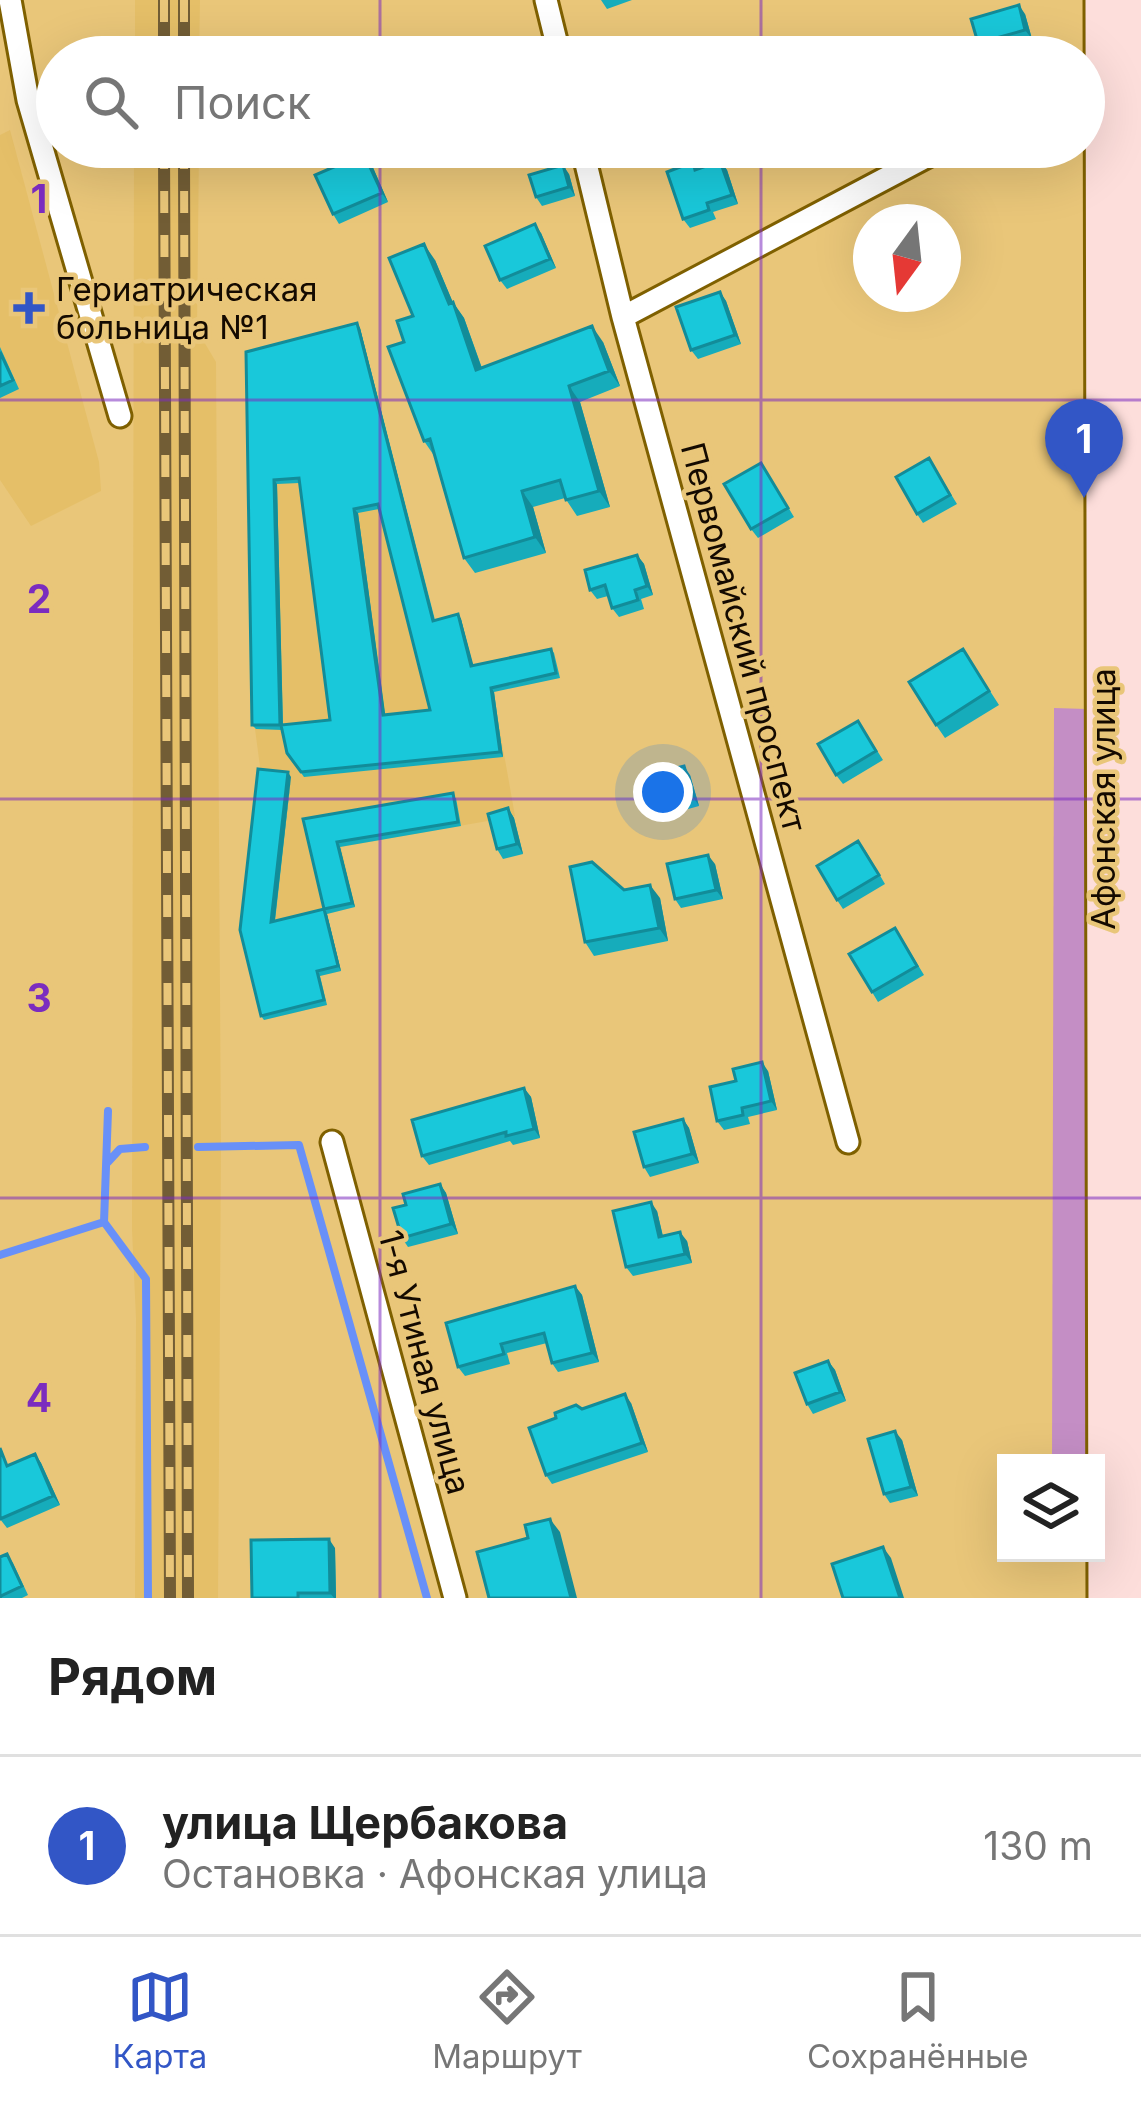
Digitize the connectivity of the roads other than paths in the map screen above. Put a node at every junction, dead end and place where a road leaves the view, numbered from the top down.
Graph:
1 (10, 0) edge
2 (546, 0) edge
3 (1102, 0) edge
4 (1130, 0) edge
5 (555, 36) edge
6 (1098, 36) edge
7 (36, 127) edge
8 (48, 168) edge
9 (587, 168) edge
10 (905, 168) edge
11 (1102, 168) edge
12 (623, 317) junction
13 (1124, 386) edge
14 (120, 416) dead end
15 (332, 1142) dead end
16 (848, 1142) dead end
17 (455, 1598) edge
18 (1105, 1598) edge
19 (1129, 1598) edge

1 - 7 street
2 - 5 street
3 - 6 street, Афонская улица
4 - 13 street, Афонская улица
8 - 14 street
9 - 12 street, Первомайский проспект
10 - 12 street
11 - 13 street, Афонская улица
12 - 16 street, Первомайский проспект
13 - 18 street, Афонская улица
13 - 19 street, Афонская улица
15 - 17 street, 1-я Утиная улица

